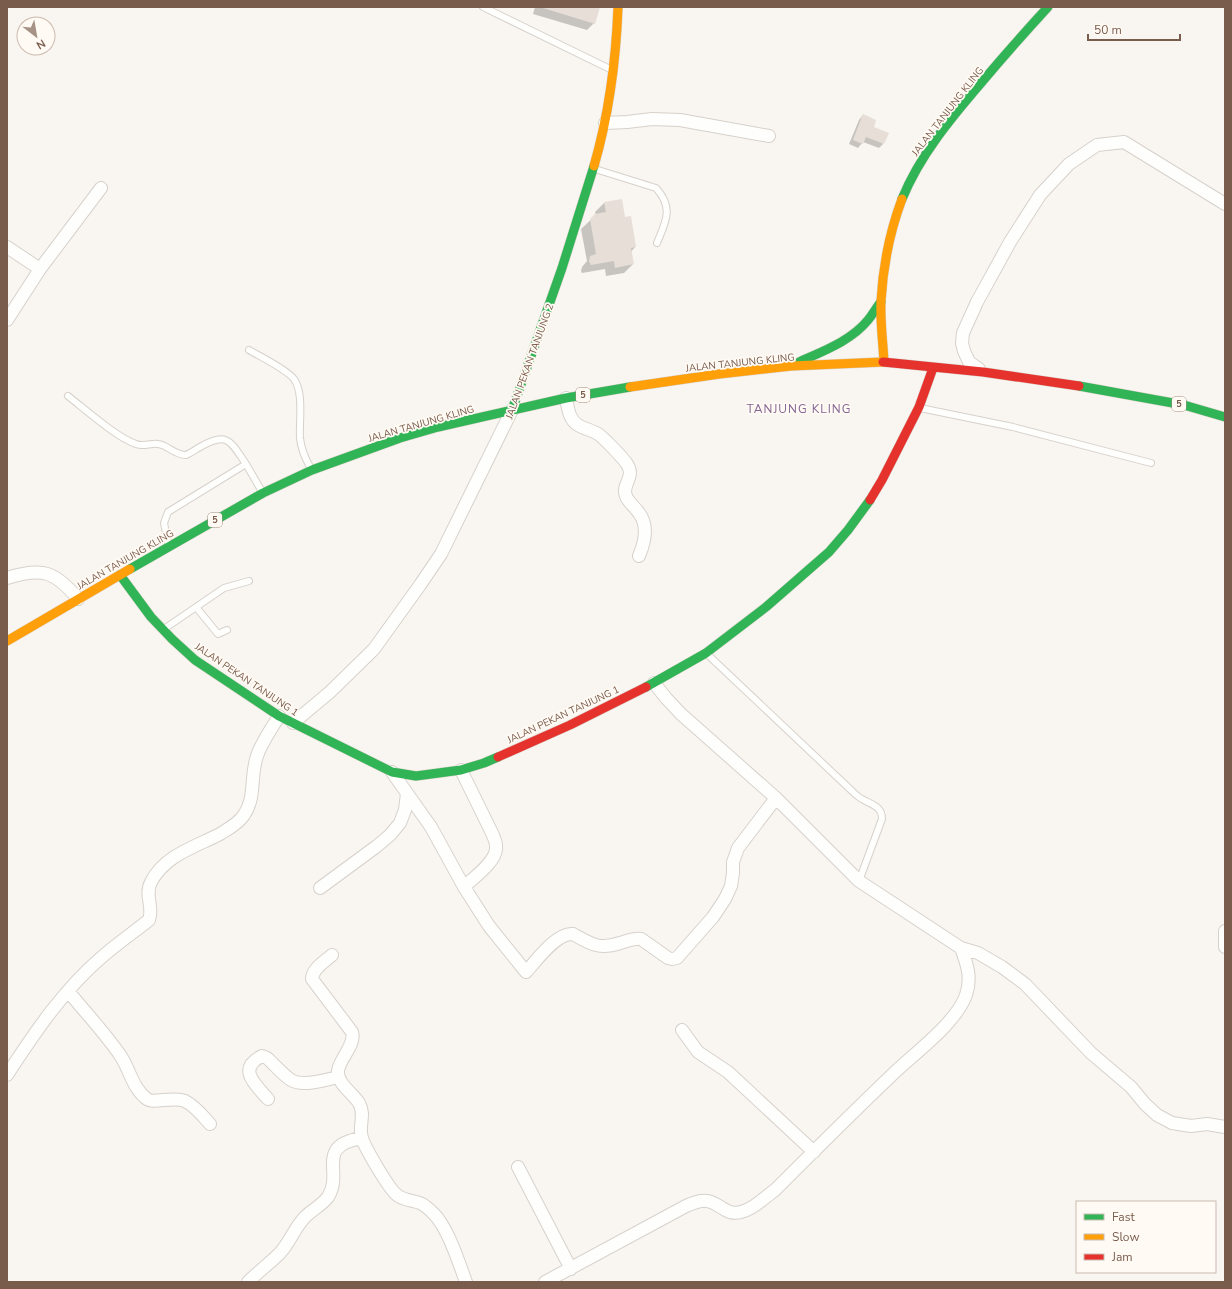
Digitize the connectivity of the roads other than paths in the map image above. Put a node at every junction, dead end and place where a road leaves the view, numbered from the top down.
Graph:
1 (483, 7) edge
2 (618, 7) edge
3 (1048, 7) edge
4 (614, 71) junction
5 (605, 123) junction
6 (769, 136) dead end
7 (594, 168) junction
8 (101, 188) dead end
9 (1225, 204) edge
10 (658, 244) dead end
11 (7, 247) edge
12 (40, 269) junction
13 (881, 302) junction
14 (7, 320) edge
15 (250, 350) dead end
16 (884, 362) junction
17 (791, 366) junction
18 (933, 368) junction
19 (983, 372) junction
20 (68, 396) dead end
21 (566, 398) junction
22 (919, 407) junction
23 (512, 410) junction
24 (1225, 416) edge
25 (1151, 463) dead end
26 (246, 464) junction
27 (312, 470) junction
28 (263, 493) junction
29 (169, 546) junction
30 (639, 556) dead end
31 (120, 575) junction
32 (7, 578) edge
33 (249, 581) dead end
34 (78, 599) junction
35 (196, 607) junction
36 (162, 629) junction
37 (227, 630) dead end
38 (7, 641) edge
39 (706, 653) junction
40 (654, 682) junction
41 (279, 716) junction
42 (293, 723) junction
43 (461, 770) junction
44 (392, 772) junction
45 (407, 793) junction
46 (776, 798) junction
47 (859, 880) junction
48 (464, 887) junction
49 (320, 888) dead end
50 (1225, 931) edge
51 (1225, 947) edge
52 (961, 948) junction
53 (332, 955) dead end
54 (68, 991) junction
55 (682, 1030) dead end
56 (7, 1075) edge
57 (338, 1077) junction
58 (268, 1099) dead end
59 (210, 1124) dead end
60 (1225, 1127) edge
61 (362, 1138) junction
62 (814, 1152) junction
63 (518, 1167) dead end
64 (571, 1269) junction
65 (248, 1282) edge
66 (466, 1282) edge
67 (546, 1282) edge

1 - 4 lane
2 - 4 main road, JALAN PEKAN TANJUNG 2
3 - 13 main road, JALAN TANJUNG KLING
4 - 5 main road, JALAN PEKAN TANJUNG 2
5 - 6 street
5 - 7 main road, JALAN PEKAN TANJUNG 2
7 - 10 lane
7 - 23 main road, JALAN PEKAN TANJUNG 2
8 - 12 street
9 - 19 street
11 - 12 street
12 - 14 street
13 - 16 main road, JALAN TANJUNG KLING
13 - 17 main road
15 - 27 lane
16 - 17 main road, JALAN TANJUNG KLING / 5
16 - 18 main road, JALAN TANJUNG KLING / 5
17 - 21 main road, JALAN TANJUNG KLING / 5
18 - 19 main road, JALAN TANJUNG KLING / 5
18 - 22 main road, JALAN PEKAN TANJUNG 1
19 - 24 main road, JALAN TANJUNG KLING / 5
20 - 26 lane
21 - 23 main road, JALAN TANJUNG KLING / 5
21 - 30 street
22 - 25 lane
22 - 39 main road, JALAN PEKAN TANJUNG 1
23 - 27 main road, JALAN TANJUNG KLING / 5
23 - 42 street, JALAN PEKAN TANJUNG 2
26 - 28 lane
26 - 29 lane
27 - 28 main road, JALAN TANJUNG KLING / 5
28 - 29 main road, JALAN TANJUNG KLING / 5
29 - 31 main road, JALAN TANJUNG KLING / 5
31 - 34 main road, JALAN TANJUNG KLING / 5
31 - 36 main road, JALAN PEKAN TANJUNG 1
32 - 34 street
33 - 35 lane
34 - 38 main road, JALAN TANJUNG KLING / 5
35 - 36 lane
35 - 37 lane
36 - 41 main road, JALAN PEKAN TANJUNG 1
39 - 40 main road, JALAN PEKAN TANJUNG 1
39 - 47 lane
40 - 43 main road, JALAN PEKAN TANJUNG 1
40 - 46 street
41 - 42 main road, JALAN PEKAN TANJUNG 1
41 - 54 street
42 - 44 main road, JALAN PEKAN TANJUNG 1
43 - 44 main road, JALAN PEKAN TANJUNG 1
43 - 48 street
44 - 45 street
45 - 48 street
45 - 49 street
46 - 47 street
46 - 48 street
47 - 52 street
50 - 51 street
52 - 60 street
52 - 62 street
53 - 57 street
54 - 56 street
54 - 59 street
55 - 62 street
57 - 58 street
57 - 61 street
61 - 65 street
61 - 66 street
62 - 64 street
63 - 64 street
64 - 67 street

